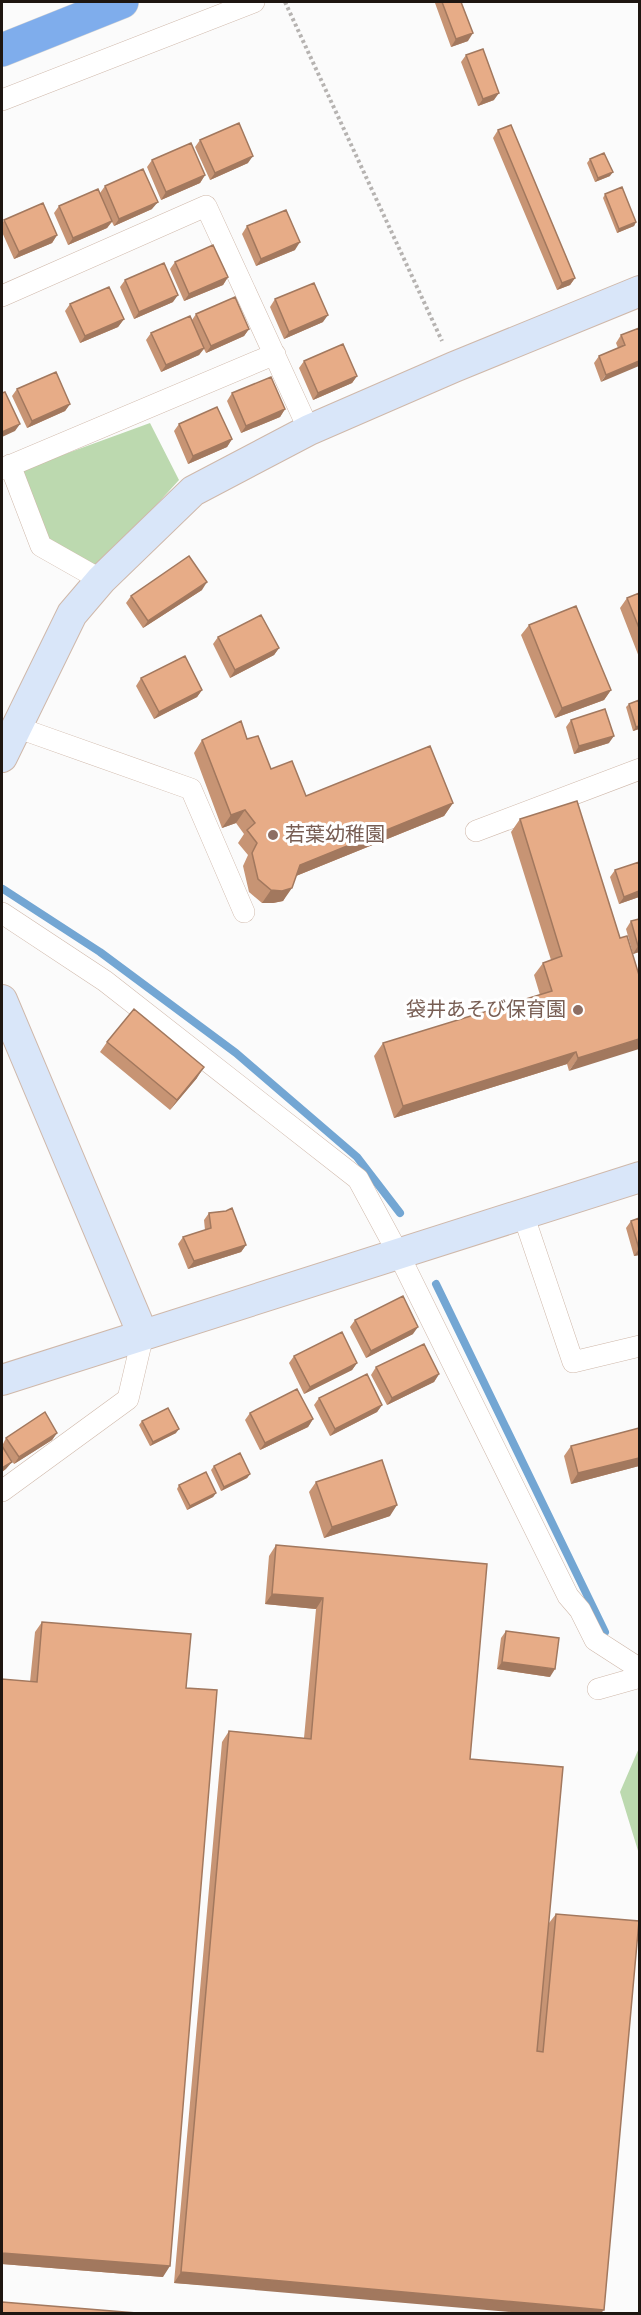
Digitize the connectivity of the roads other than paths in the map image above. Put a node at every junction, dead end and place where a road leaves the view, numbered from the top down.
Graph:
1 (122, 2) edge
2 (254, 2) edge
3 (2, 50) edge
4 (2, 100) edge
5 (639, 291) edge
6 (2, 296) edge
7 (275, 354) junction
8 (309, 430) junction
9 (6, 467) edge
10 (101, 580) junction
11 (16, 728) junction
12 (2, 757) edge
13 (639, 769) edge
14 (476, 831) dead end
15 (244, 912) dead end
16 (2, 913) edge
17 (2, 1000) edge
18 (639, 1177) edge
19 (523, 1214) junction
20 (398, 1253) junction
21 (143, 1335) junction
22 (639, 1346) edge
23 (2, 1380) edge
24 (2, 1491) edge
25 (639, 1669) edge
26 (639, 1677) edge
27 (598, 1689) dead end

1 - 3 highway
2 - 4 street
5 - 8 street
6 - 7 street
7 - 8 street
7 - 9 street
8 - 10 street
9 - 10 street
10 - 11 street
11 - 12 street
11 - 15 street
13 - 14 street
16 - 20 street
17 - 21 street
18 - 19 street
19 - 20 street
19 - 22 street
20 - 21 street
20 - 25 street
21 - 23 street
21 - 24 street
26 - 27 street

